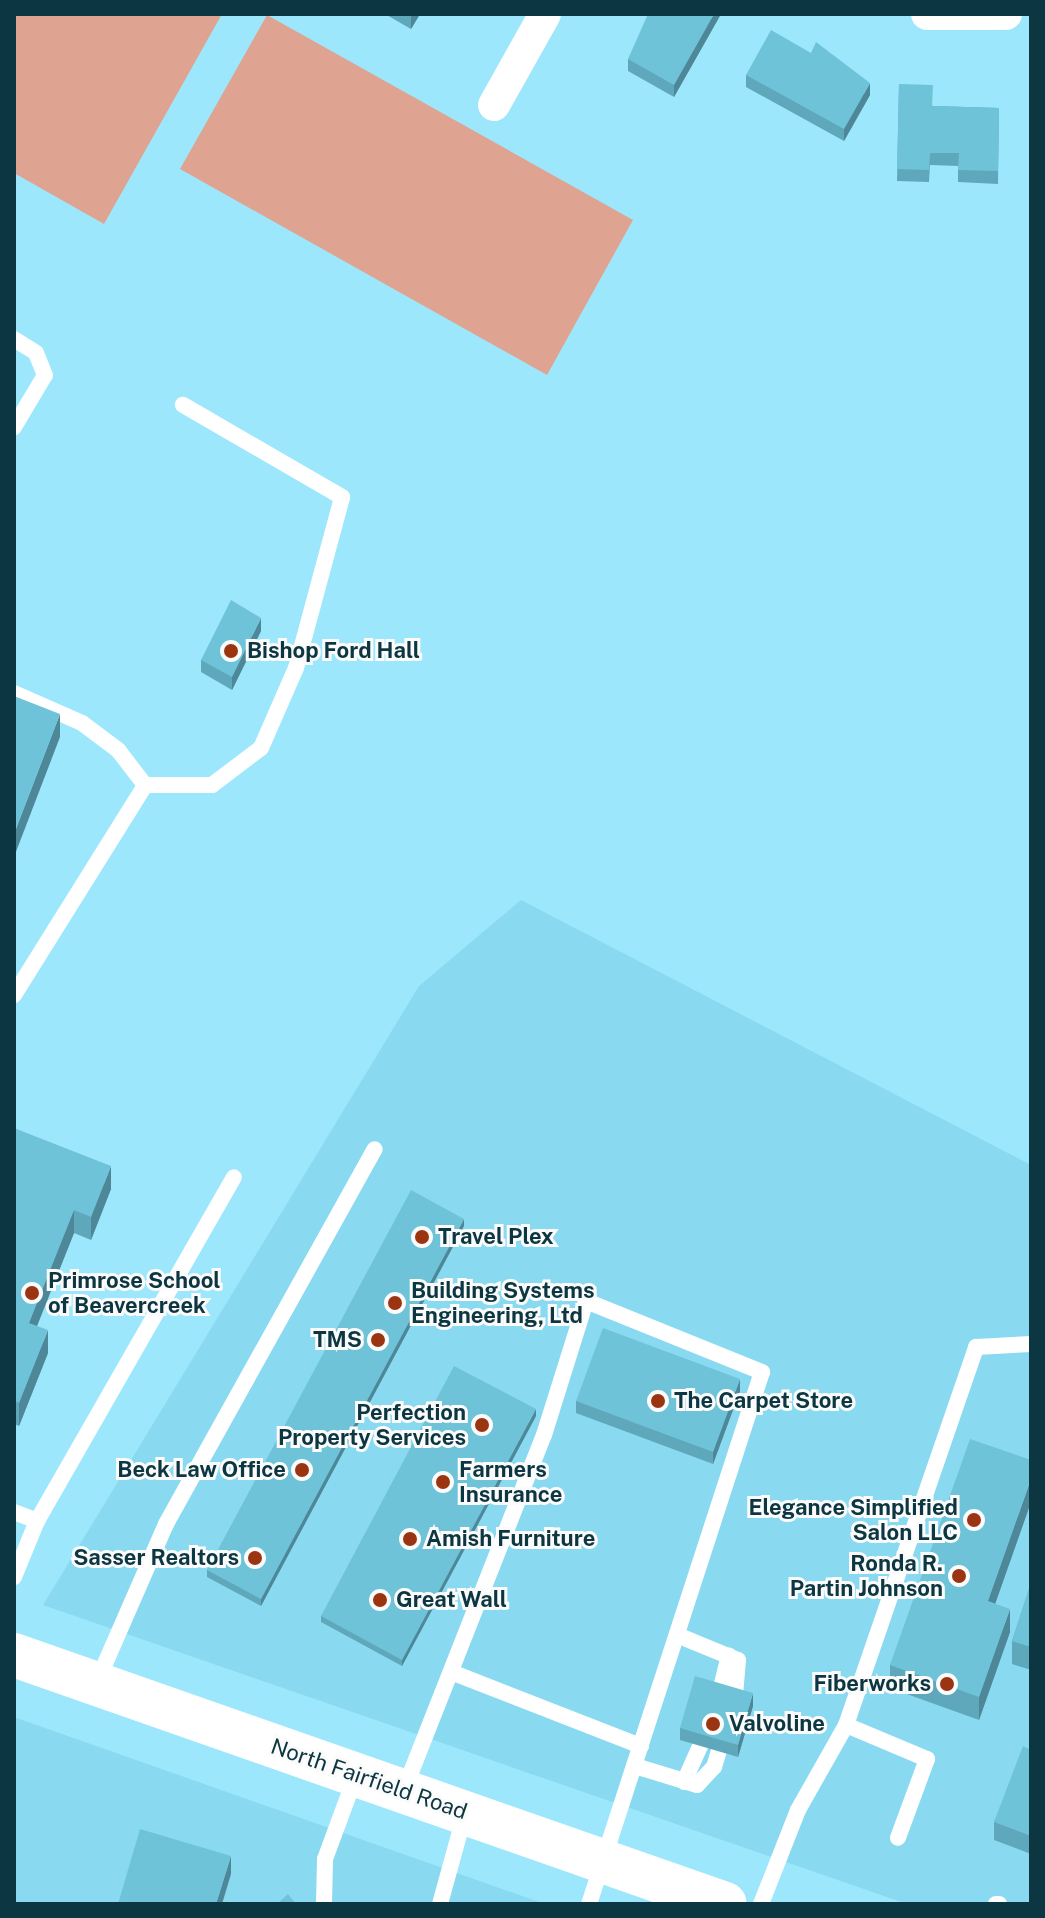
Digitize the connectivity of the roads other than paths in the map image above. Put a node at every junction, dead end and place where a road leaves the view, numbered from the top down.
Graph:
1 (545, 14) edge
2 (927, 14) edge
3 (1006, 14) edge
4 (494, 105) dead end
5 (14, 339) edge
6 (183, 405) dead end
7 (14, 427) edge
8 (14, 693) edge
9 (145, 785) junction
10 (14, 995) edge
11 (375, 1149) dead end
12 (234, 1177) dead end
13 (1031, 1344) edge
14 (14, 1512) edge
15 (37, 1521) junction
16 (14, 1577) edge
17 (677, 1635) junction
18 (14, 1655) edge
19 (451, 1672) junction
20 (96, 1683) junction
21 (846, 1725) junction
22 (641, 1746) junction
23 (635, 1766) junction
24 (356, 1775) junction
25 (404, 1792) junction
26 (465, 1813) junction
27 (898, 1838) dead end
28 (603, 1862) junction
29 (324, 1904) edge
30 (440, 1904) edge
31 (589, 1904) edge
32 (725, 1904) edge
33 (761, 1904) edge

1 - 4 street
2 - 3 street
5 - 7 lane
6 - 9 lane
8 - 9 lane
9 - 10 lane
11 - 20 lane
12 - 15 lane
13 - 21 lane
14 - 15 lane
15 - 16 lane
17 - 19 lane
17 - 22 lane
17 - 23 lane
18 - 20 main road, North Fairfield Road
19 - 22 lane
19 - 25 lane
20 - 24 main road, North Fairfield Road
21 - 27 lane
21 - 33 lane
22 - 23 lane
23 - 28 lane
24 - 25 main road, North Fairfield Road
24 - 29 lane
25 - 26 main road, North Fairfield Road
26 - 28 main road, North Fairfield Road
26 - 30 lane
28 - 31 lane
28 - 32 main road, North Fairfield Road

